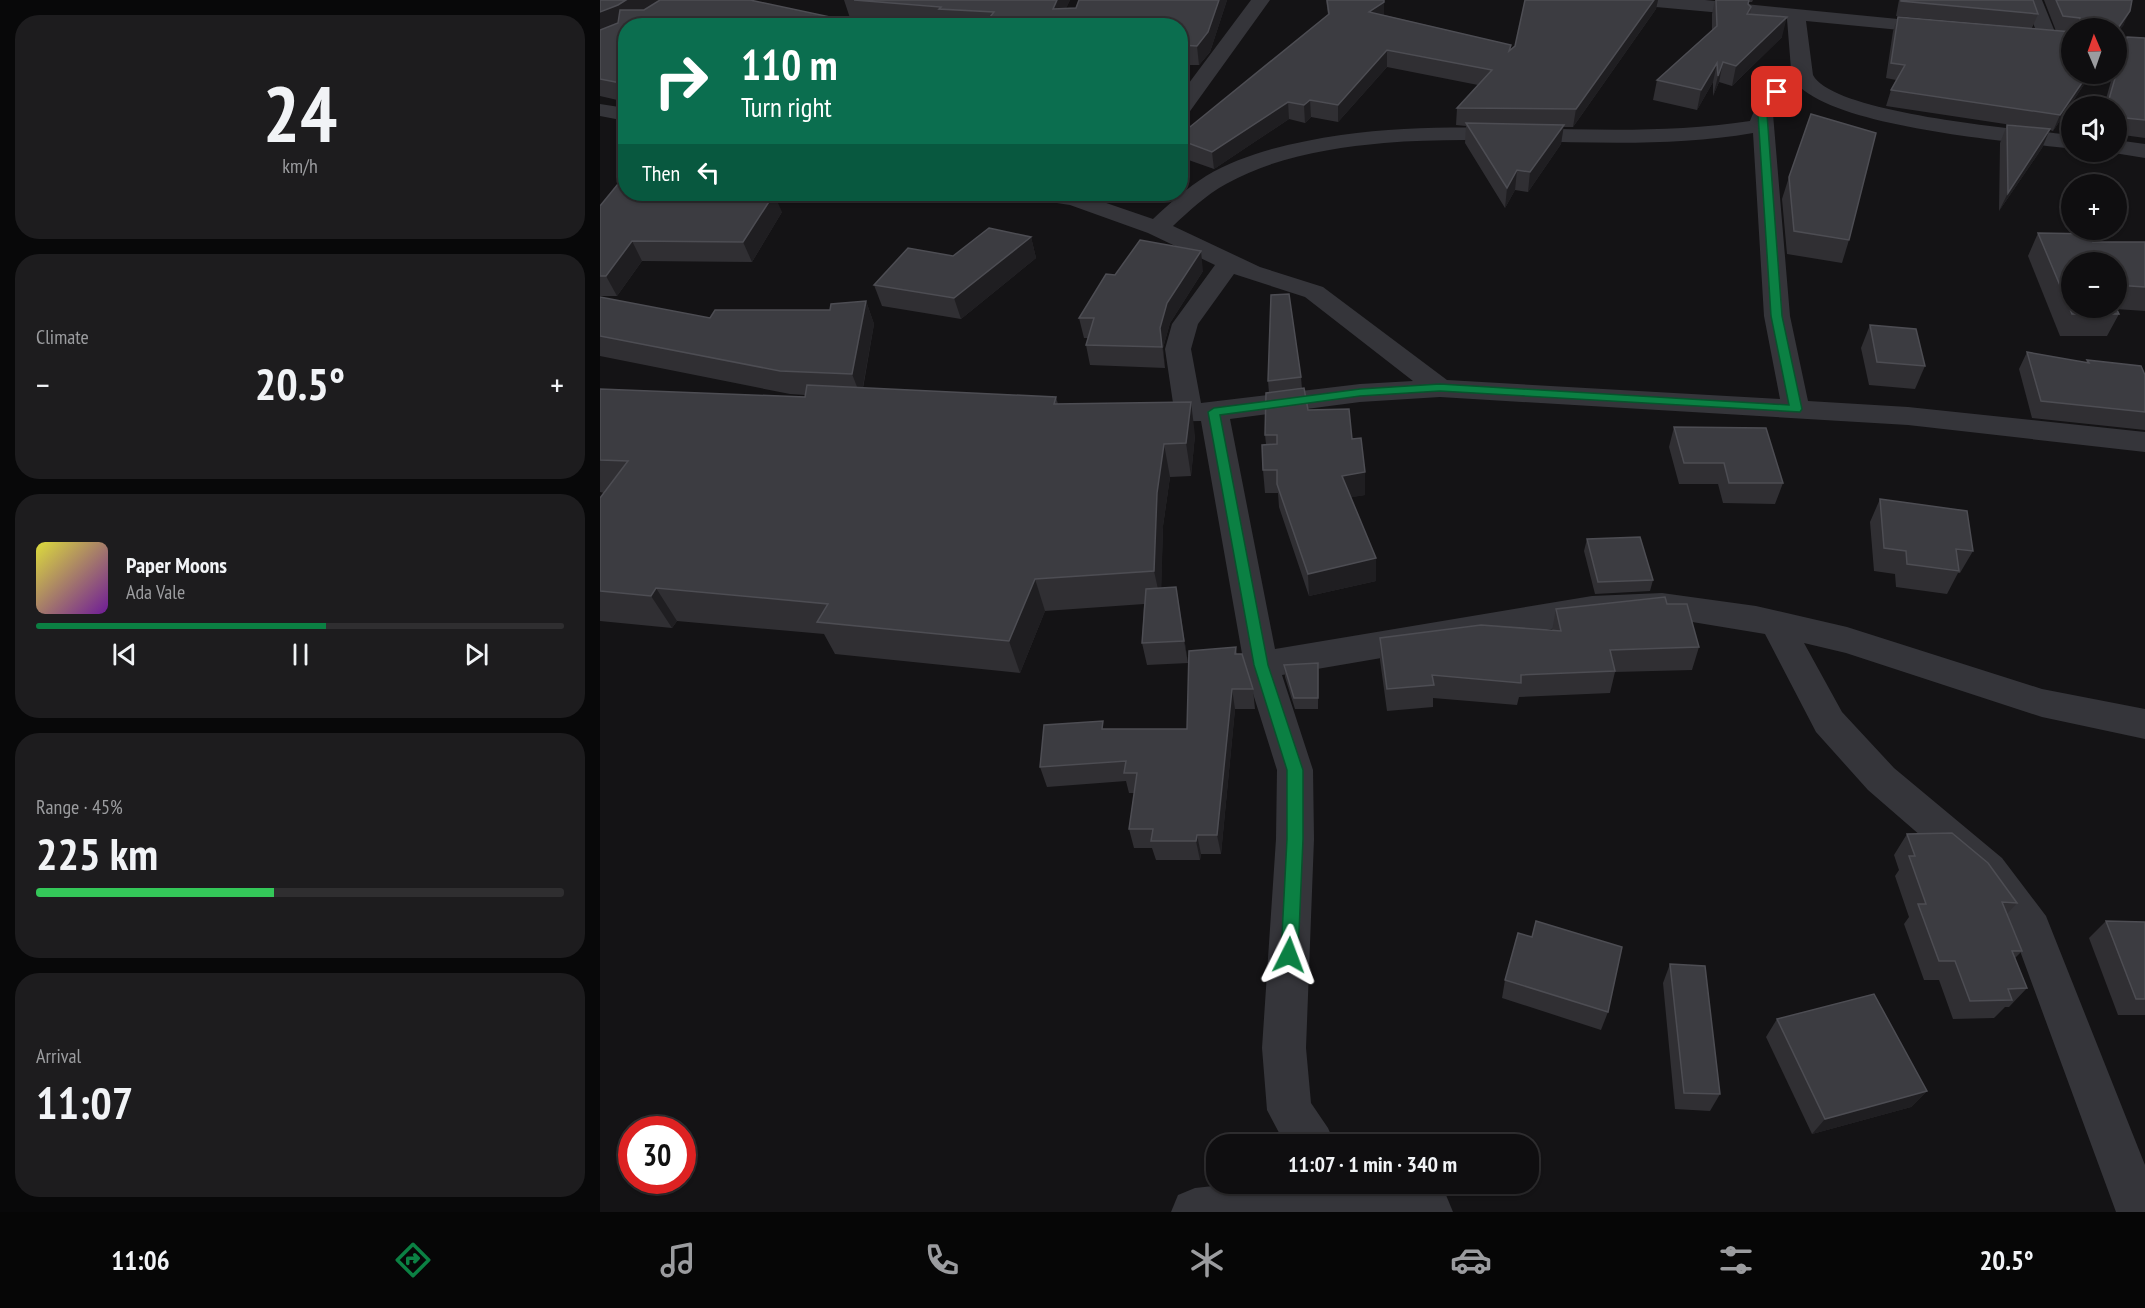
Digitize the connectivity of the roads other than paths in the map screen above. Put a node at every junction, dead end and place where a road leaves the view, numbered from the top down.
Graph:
1 (1261, 0) edge
2 (1645, 0) edge
3 (2033, 0) edge
4 (1796, 15) junction
5 (1965, 30) edge
6 (2024, 35) edge
7 (2127, 45) edge
8 (2145, 47) edge
9 (1801, 70) junction
10 (1188, 100) edge
11 (600, 110) edge
12 (618, 113) edge
13 (1763, 125) junction
14 (2061, 141) edge
15 (1090, 201) edge
16 (1157, 228) junction
17 (1229, 262) junction
18 (1440, 388) junction
19 (1796, 409) junction
20 (1201, 412) junction
21 (1117, 413) edge
22 (2145, 442) edge
23 (1777, 624) junction
24 (1261, 665) junction
25 (2145, 724) edge
26 (1305, 1134) edge
27 (1336, 1194) edge
28 (1372, 1194) edge
29 (1195, 1212) edge
30 (1429, 1212) edge
31 (2140, 1212) edge

1 - 10 street
2 - 4 street
3 - 6 street
4 - 5 street
4 - 9 street
7 - 8 street
9 - 13 street
9 - 14 street
11 - 12 street
13 - 16 street
13 - 19 street
15 - 16 street
16 - 17 street
17 - 18 street
17 - 20 street
18 - 19 street
18 - 20 street
19 - 22 street
20 - 21 street
20 - 24 street
23 - 24 street
23 - 25 street
23 - 31 street
24 - 26 street
27 - 29 street
28 - 30 street

